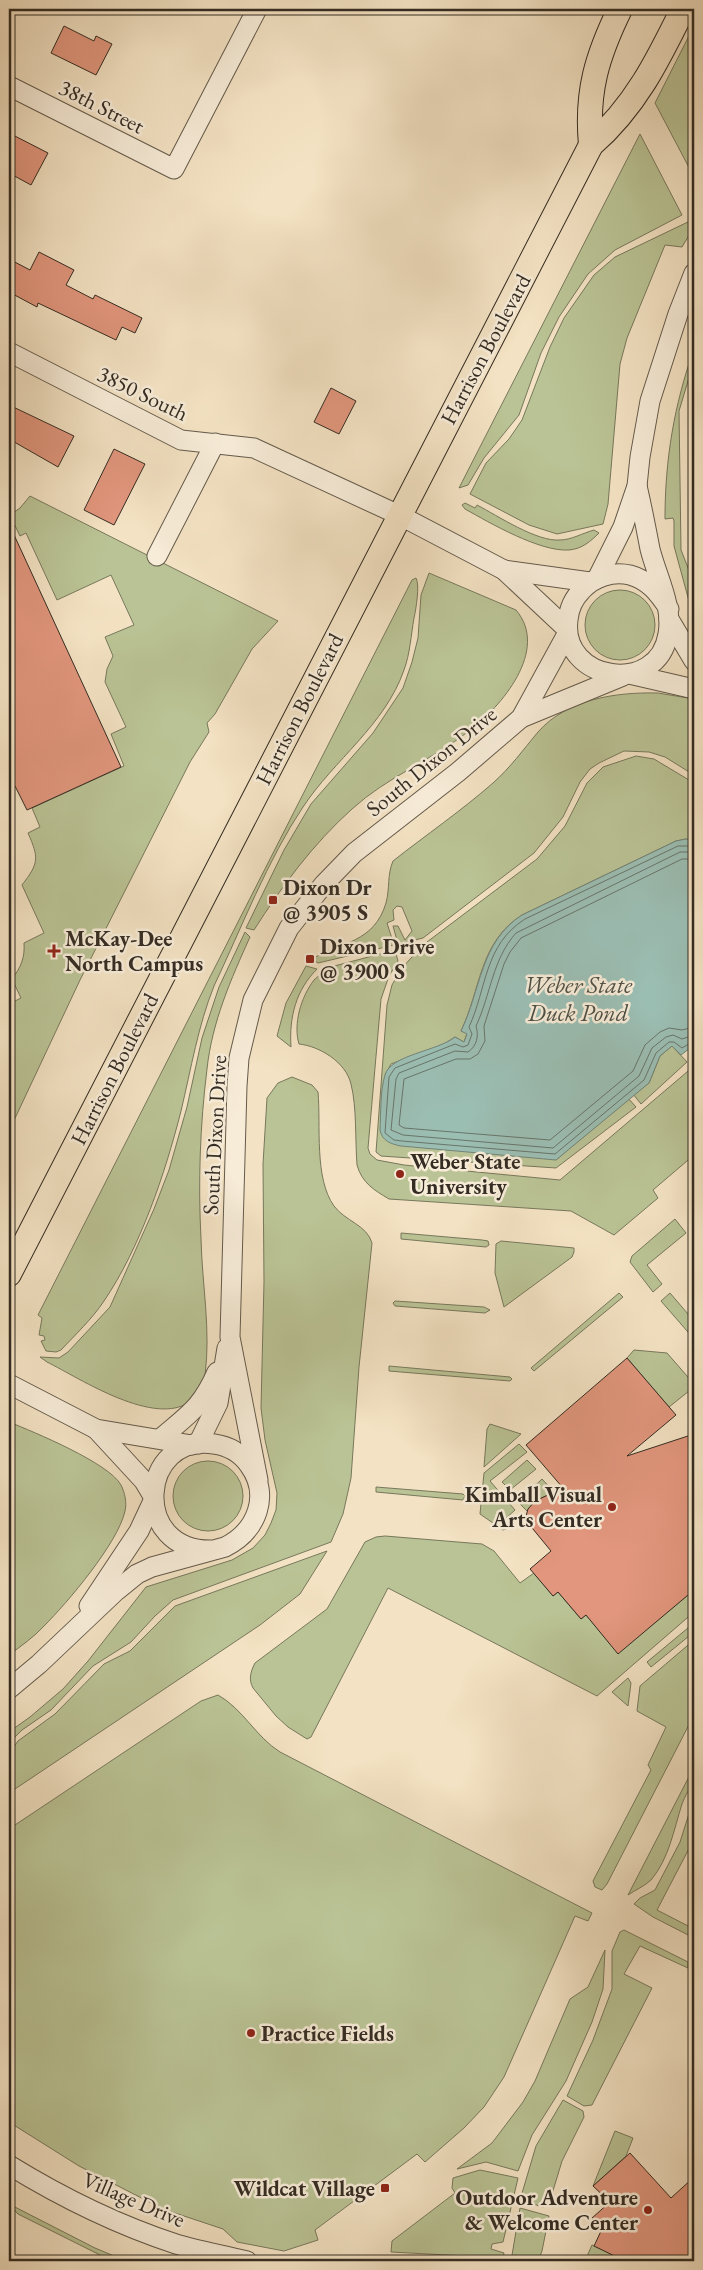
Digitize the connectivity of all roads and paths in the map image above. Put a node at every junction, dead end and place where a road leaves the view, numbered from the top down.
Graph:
1 (257, 9) edge
2 (620, 9) edge
3 (683, 9) edge
4 (9, 86) edge
5 (591, 145) junction
6 (694, 273) edge
7 (9, 352) edge
8 (214, 443) junction
9 (637, 486) junction
10 (399, 515) junction
11 (157, 556) dead end
12 (504, 570) junction
13 (594, 580) junction
14 (669, 614) junction
15 (567, 632) junction
16 (694, 661) edge
17 (627, 674) junction
18 (694, 690) edge
19 (521, 718) junction
20 (9, 1274) edge
21 (228, 1346) junction
22 (9, 1384) edge
23 (96, 1429) junction
24 (161, 1438) junction
25 (195, 1444) junction
26 (258, 1480) junction
27 (153, 1498) junction
28 (214, 1550) junction
29 (69, 1634) junction
30 (9, 1689) edge
31 (9, 2165) edge
32 (247, 2261) edge

1 - 4 street, 38th Street
2 - 5 main road
3 - 5 main road, Harrison Boulevard
5 - 10 main road, Harrison Boulevard
6 - 9 street
7 - 8 street, 3850 South
8 - 10 street, 3850 South
8 - 11 street
9 - 13 street
9 - 14 street
10 - 12 street, 3850 South
10 - 20 main road, Harrison Boulevard
12 - 13 street
12 - 15 street
13 - 14 street
13 - 15 street
14 - 16 street
14 - 17 street
15 - 17 street
15 - 19 street, South Dixon Drive
17 - 18 street
17 - 19 street, South Dixon Drive
19 - 21 street, South Dixon Drive
21 - 24 street
21 - 25 street, South Dixon Drive
21 - 26 street, South Dixon Drive
22 - 23 street
23 - 24 street
23 - 27 street
24 - 25 street
25 - 26 street
25 - 27 street
26 - 28 street
27 - 28 street
27 - 29 street
28 - 29 street
29 - 30 street
31 - 32 street, Village Drive

